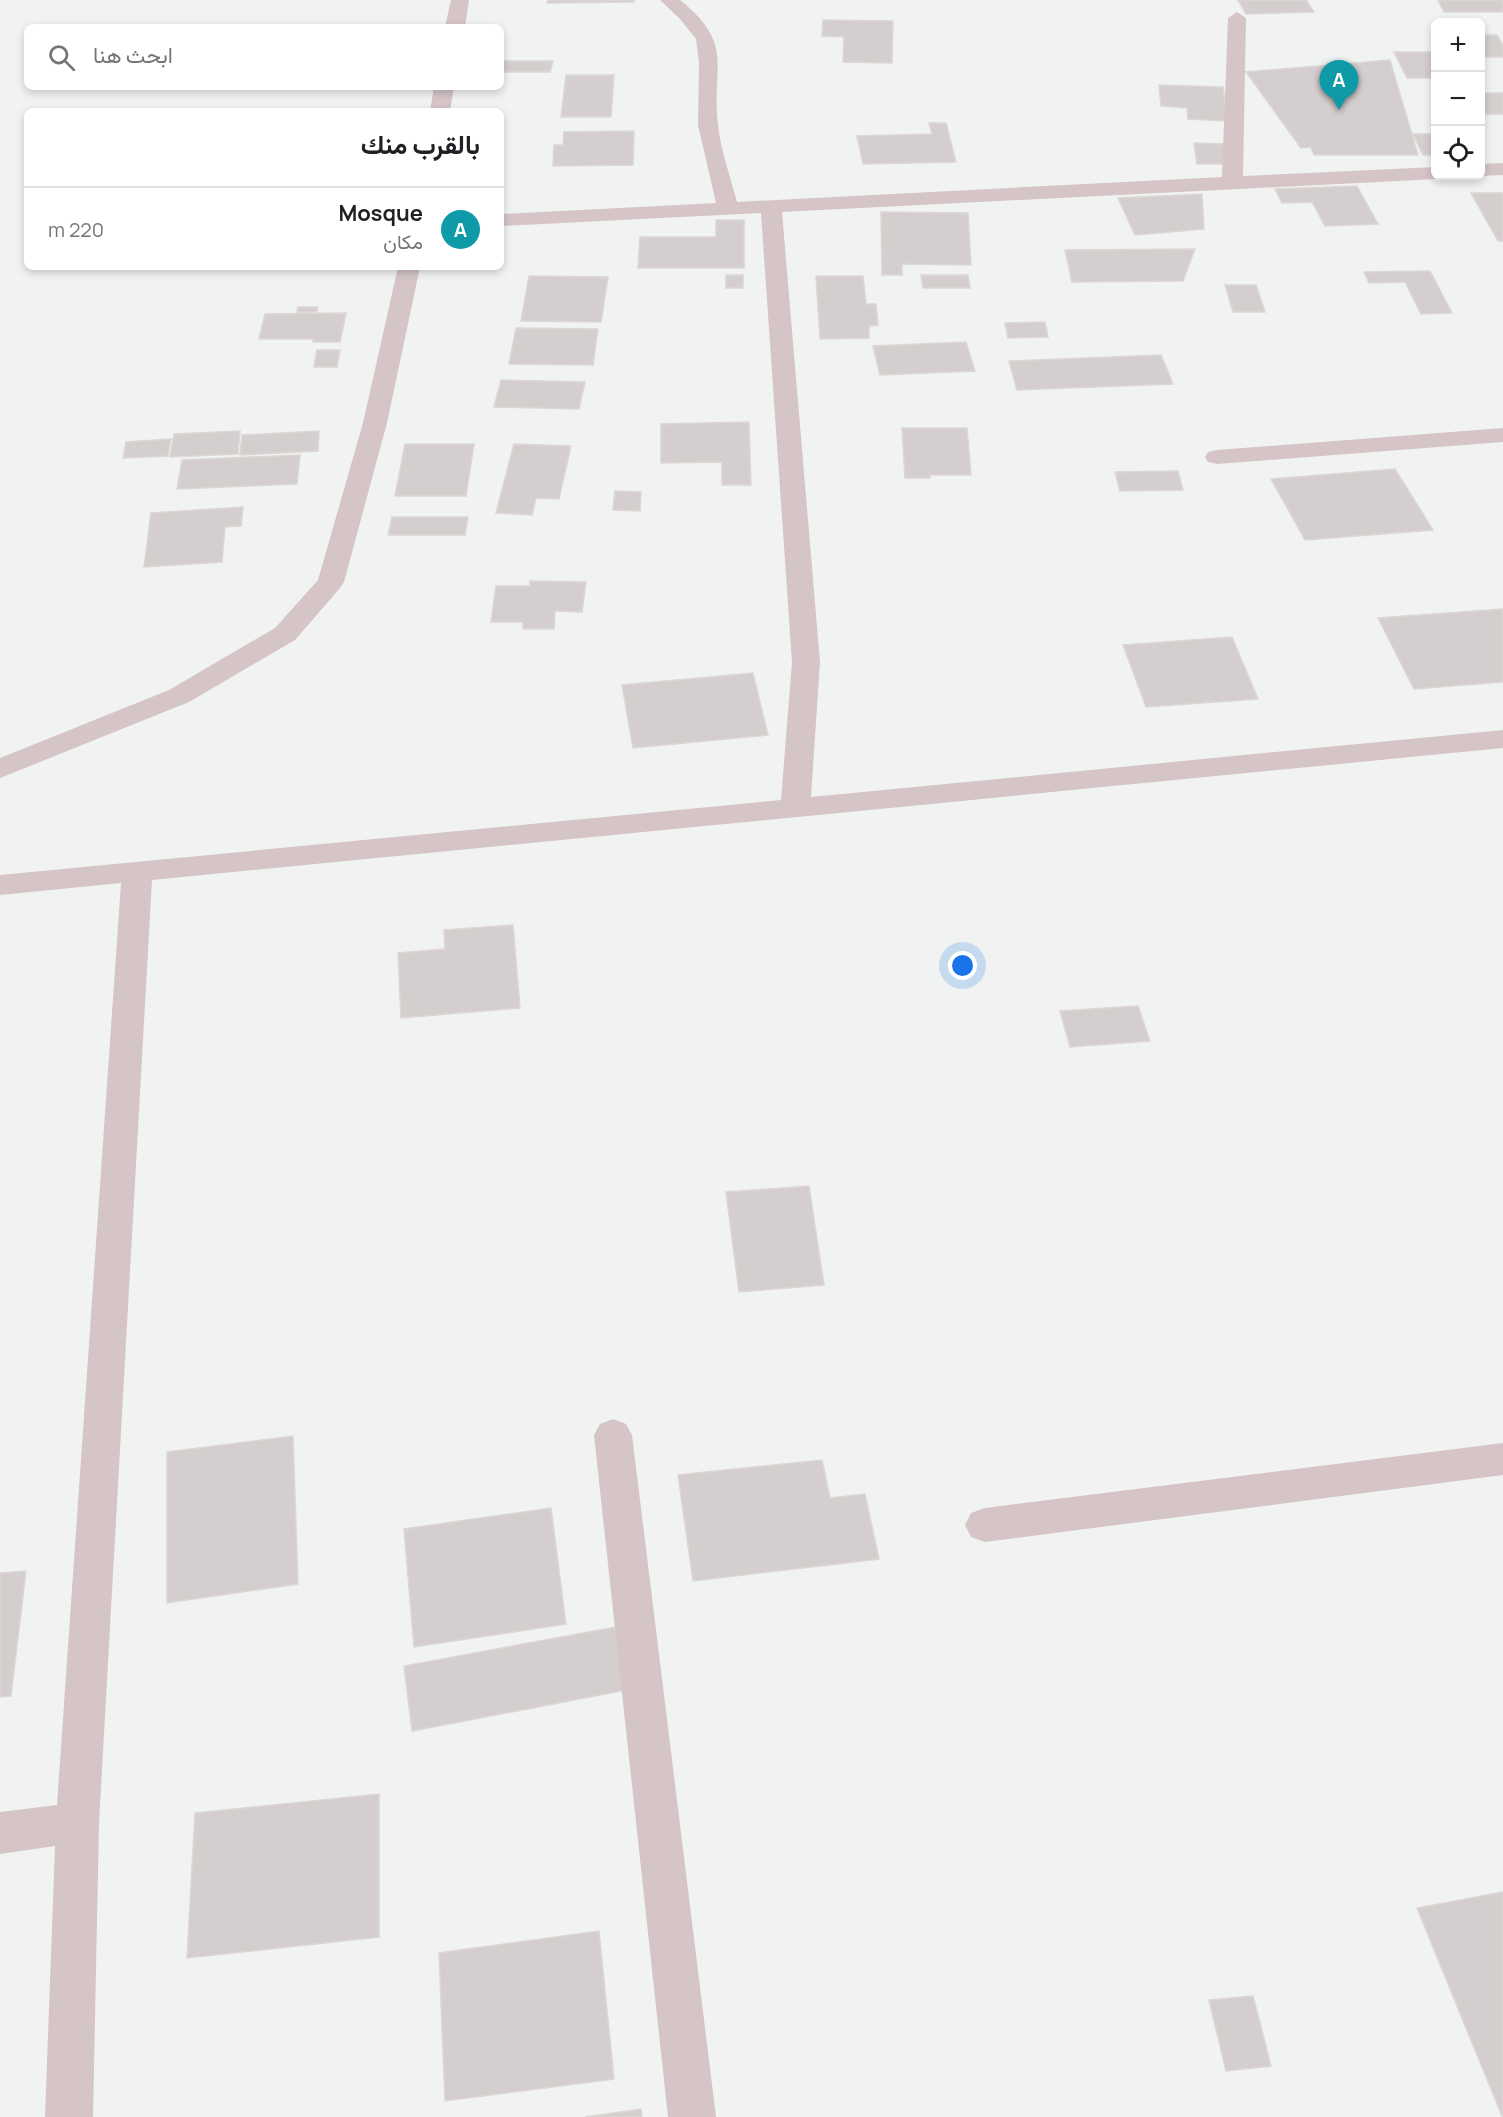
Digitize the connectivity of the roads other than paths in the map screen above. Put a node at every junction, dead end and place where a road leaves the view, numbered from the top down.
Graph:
1 (460, 0) edge
2 (669, 0) edge
3 (1237, 18) dead end
4 (456, 24) edge
5 (444, 90) edge
6 (440, 108) edge
7 (1503, 169) edge
8 (1485, 170) edge
9 (1431, 172) edge
10 (1232, 183) junction
11 (771, 206) junction
12 (728, 208) junction
13 (504, 220) edge
14 (408, 270) edge
15 (1503, 435) edge
16 (1217, 457) dead end
17 (1503, 740) edge
18 (0, 769) edge
19 (795, 808) junction
20 (137, 872) junction
21 (0, 885) edge
22 (613, 1435) dead end
23 (1503, 1459) edge
24 (985, 1525) dead end
25 (77, 1823) junction
26 (0, 1833) edge
27 (69, 2117) edge
28 (692, 2117) edge

1 - 4 street
2 - 12 street
3 - 10 street
5 - 6 street
7 - 8 street
9 - 10 street
10 - 11 street
11 - 12 street
11 - 19 street
12 - 13 street
14 - 18 street
15 - 16 street
17 - 19 street
19 - 20 street
20 - 21 street
20 - 25 street
22 - 28 street
23 - 24 street
25 - 26 street
25 - 27 street

